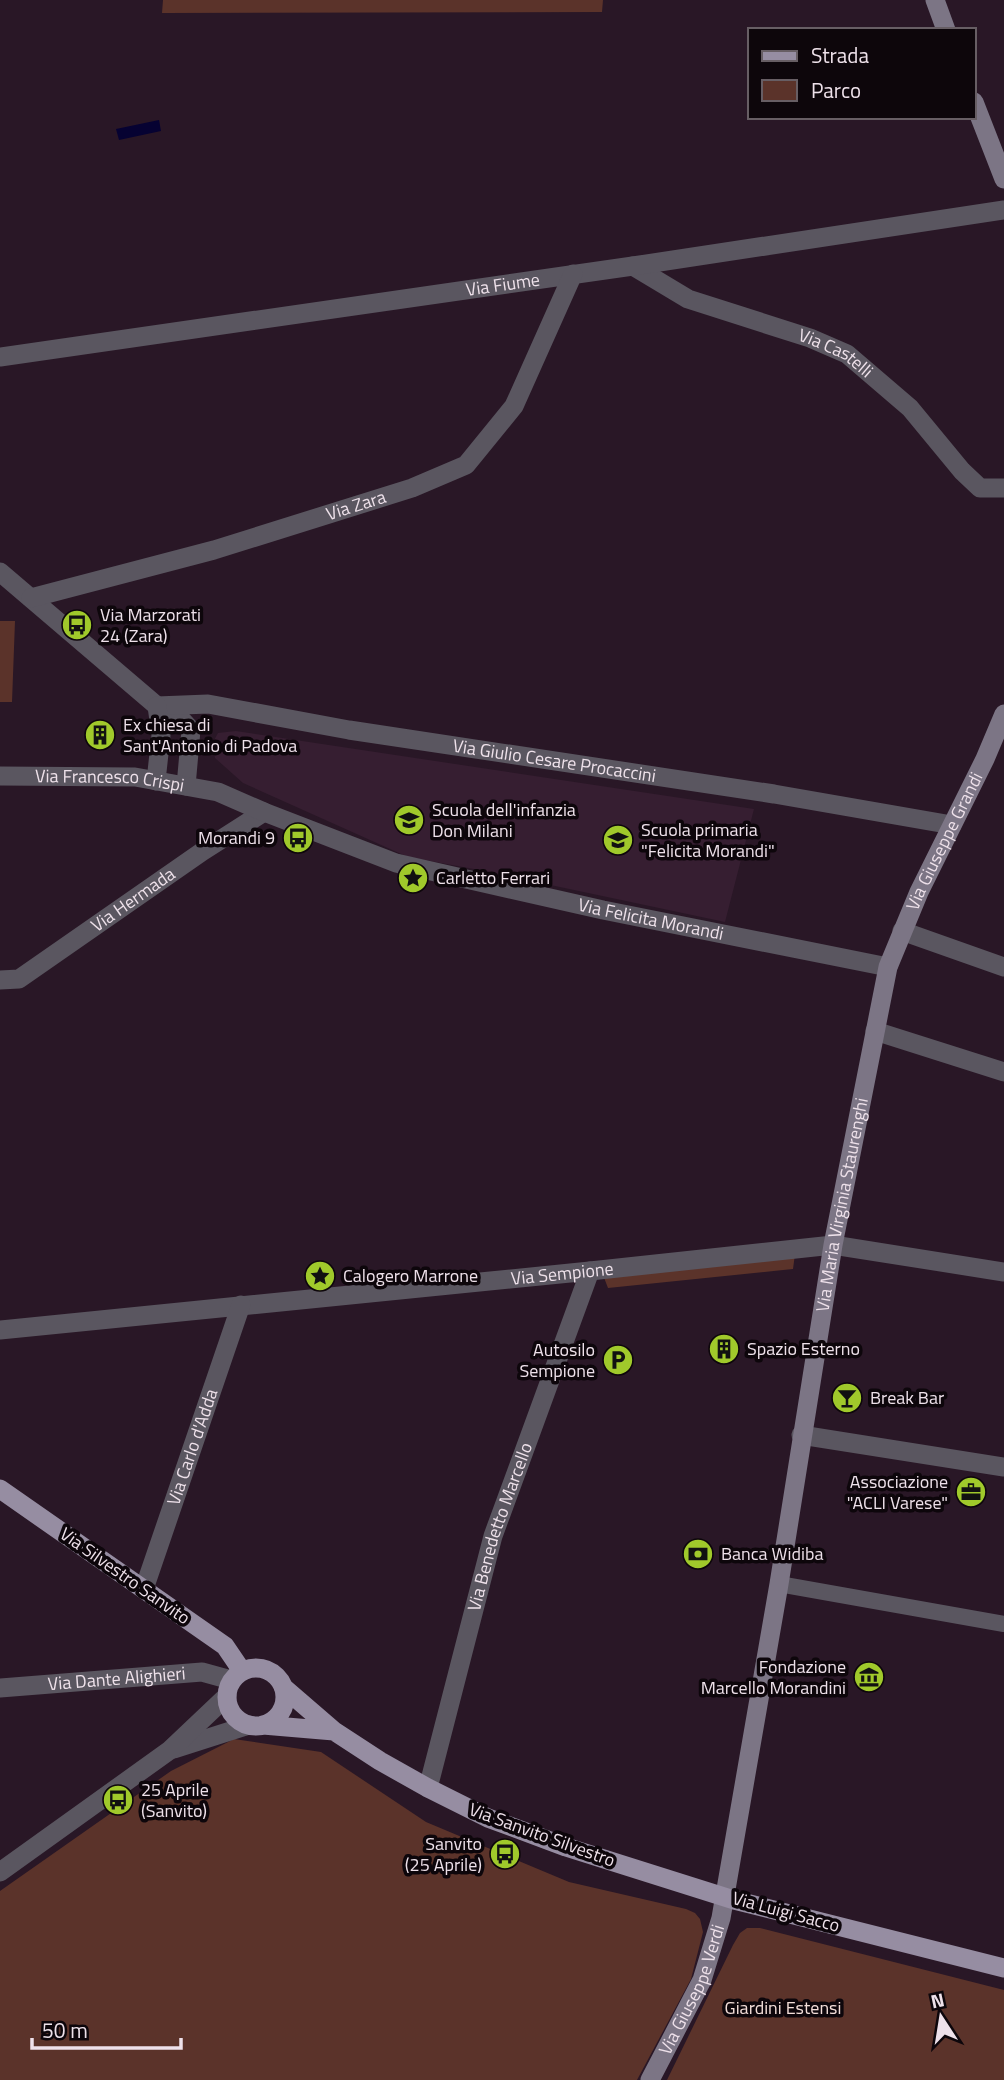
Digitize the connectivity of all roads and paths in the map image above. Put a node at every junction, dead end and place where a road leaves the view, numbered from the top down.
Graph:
1 (935, 0) edge
2 (945, 28) edge
3 (976, 107) edge
4 (1004, 179) edge
5 (1004, 210) edge
6 (633, 266) junction
7 (573, 274) junction
8 (0, 357) edge
9 (1004, 488) edge
10 (0, 572) edge
11 (31, 598) junction
12 (157, 706) junction
13 (1004, 714) edge
14 (0, 776) edge
15 (156, 781) junction
16 (186, 786) junction
17 (218, 792) joint
18 (264, 812) junction
19 (952, 825) junction
20 (902, 931) junction
21 (888, 967) junction
22 (1004, 967) edge
23 (0, 980) edge
24 (875, 1031) junction
25 (1004, 1072) edge
26 (833, 1245) junction
27 (590, 1272) junction
28 (1004, 1272) edge
29 (241, 1305) junction
30 (0, 1329) edge
31 (802, 1435) junction
32 (1004, 1467) edge
33 (0, 1489) edge
34 (779, 1584) junction
35 (144, 1589) junction
36 (1004, 1624) edge
37 (233, 1682) junction
38 (283, 1687) junction
39 (0, 1688) edge
40 (256, 1725) junction
41 (334, 1731) junction
42 (170, 1751) junction
43 (428, 1788) junction
44 (0, 1872) edge
45 (724, 1895) junction
46 (1004, 1966) edge
47 (650, 2080) edge

1 - 2 main road
3 - 4 main road
5 - 6 street, Via Fiume
6 - 7 street, Via Fiume
6 - 9 street, Via Castelli
7 - 8 street, Via Fiume
7 - 11 street, Via Zara
10 - 11 street
11 - 12 street
12 - 15 street
12 - 16 street
12 - 19 street, Via Giulio Cesare Procaccini
13 - 19 main road, Via Giuseppe Grandi
14 - 15 street, Via Francesco Crispi
15 - 16 street, Via Francesco Crispi
16 - 17 street, Via Francesco Crispi
17 - 18 street, Via Felicita Morandi
18 - 21 street, Via Felicita Morandi
18 - 23 street, Via Hermada
19 - 20 main road, Via Giuseppe Grandi
20 - 21 main road, Via Maria Virginia Staurenghi
20 - 22 street
21 - 24 main road, Via Maria Virginia Staurenghi
24 - 25 street
24 - 26 main road, Via Maria Virginia Staurenghi
26 - 27 street, Via Sempione
26 - 28 street, Via Sempione
26 - 31 main road, Via Maria Virginia Staurenghi
27 - 29 street, Via Sempione
27 - 43 street, Via Benedetto Marcello
29 - 30 street, Via Sempione
29 - 35 street, Via Carlo d'Adda
31 - 32 street
31 - 34 main road, Via Maria Virginia Staurenghi
33 - 35 main road, Via Silvestro Sanvito
34 - 36 street
34 - 45 main road, Via Maria Virginia Staurenghi
35 - 37 main road, Via Silvestro Sanvito
37 - 38 main road
37 - 39 street, Via Dante Alighieri
37 - 40 main road
37 - 42 street
38 - 40 main road
38 - 41 main road, Via Sanvito Silvestro
40 - 41 main road, Via Sanvito Silvestro
40 - 42 street
41 - 43 main road, Via Sanvito Silvestro
42 - 44 street
43 - 45 main road, Via Sanvito Silvestro
45 - 46 main road, Via Luigi Sacco
45 - 47 main road, Via Giuseppe Verdi

